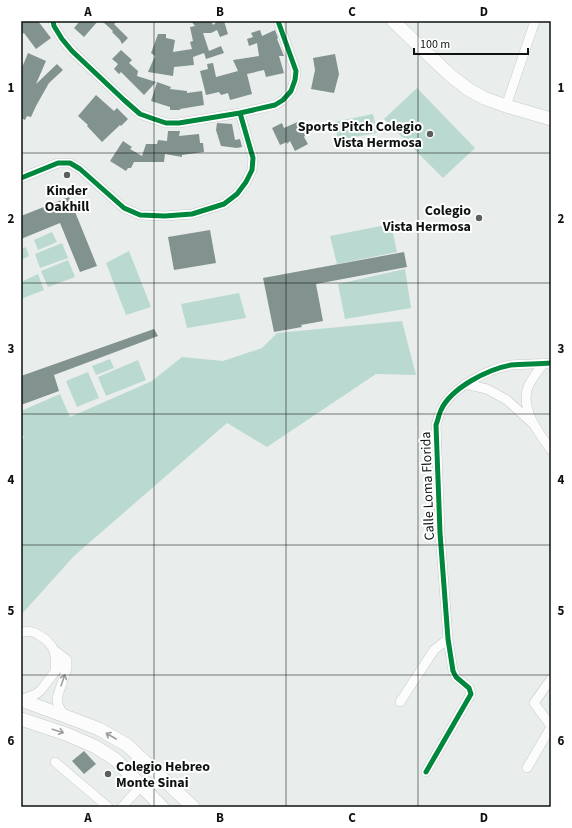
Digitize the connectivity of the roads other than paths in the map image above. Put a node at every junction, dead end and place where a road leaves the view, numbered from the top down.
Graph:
1 (52, 21) edge
2 (278, 21) edge
3 (393, 21) edge
4 (535, 21) edge
5 (506, 106) junction
6 (240, 113) junction
7 (551, 119) edge
8 (21, 178) edge
9 (547, 363) edge
10 (465, 384) junction
11 (533, 424) junction
12 (551, 450) edge
13 (21, 632) edge
14 (448, 639) junction
15 (53, 649) junction
16 (66, 660) junction
17 (54, 672) junction
18 (551, 679) edge
19 (21, 700) edge
20 (400, 702) dead end
21 (64, 716) junction
22 (21, 719) edge
23 (551, 727) edge
24 (127, 745) junction
25 (116, 760) junction
26 (55, 762) dead end
27 (149, 766) junction
28 (527, 768) dead end
29 (426, 772) dead end
30 (137, 782) junction
31 (105, 806) edge
32 (122, 807) edge
33 (162, 807) edge
34 (193, 807) edge

1 - 6 street
2 - 6 street
3 - 5 main road
4 - 5 street
5 - 7 main road
6 - 8 street
9 - 10 street, Calle Loma Florida
9 - 11 street
10 - 11 street
10 - 14 street, Calle Loma Florida
11 - 12 street
13 - 15 street
14 - 20 street
14 - 29 street, Calle Loma Florida
15 - 16 street
15 - 17 street
16 - 17 street
21 -> 16 street
17 - 19 street
18 - 23 street
19 - 21 main road
24 -> 21 main road
22 -> 25 main road
23 - 28 street
24 - 25 main road
24 - 27 main road
25 - 30 main road
26 - 31 street
27 - 30 main road
27 - 34 main road
30 - 32 street
30 - 33 main road

